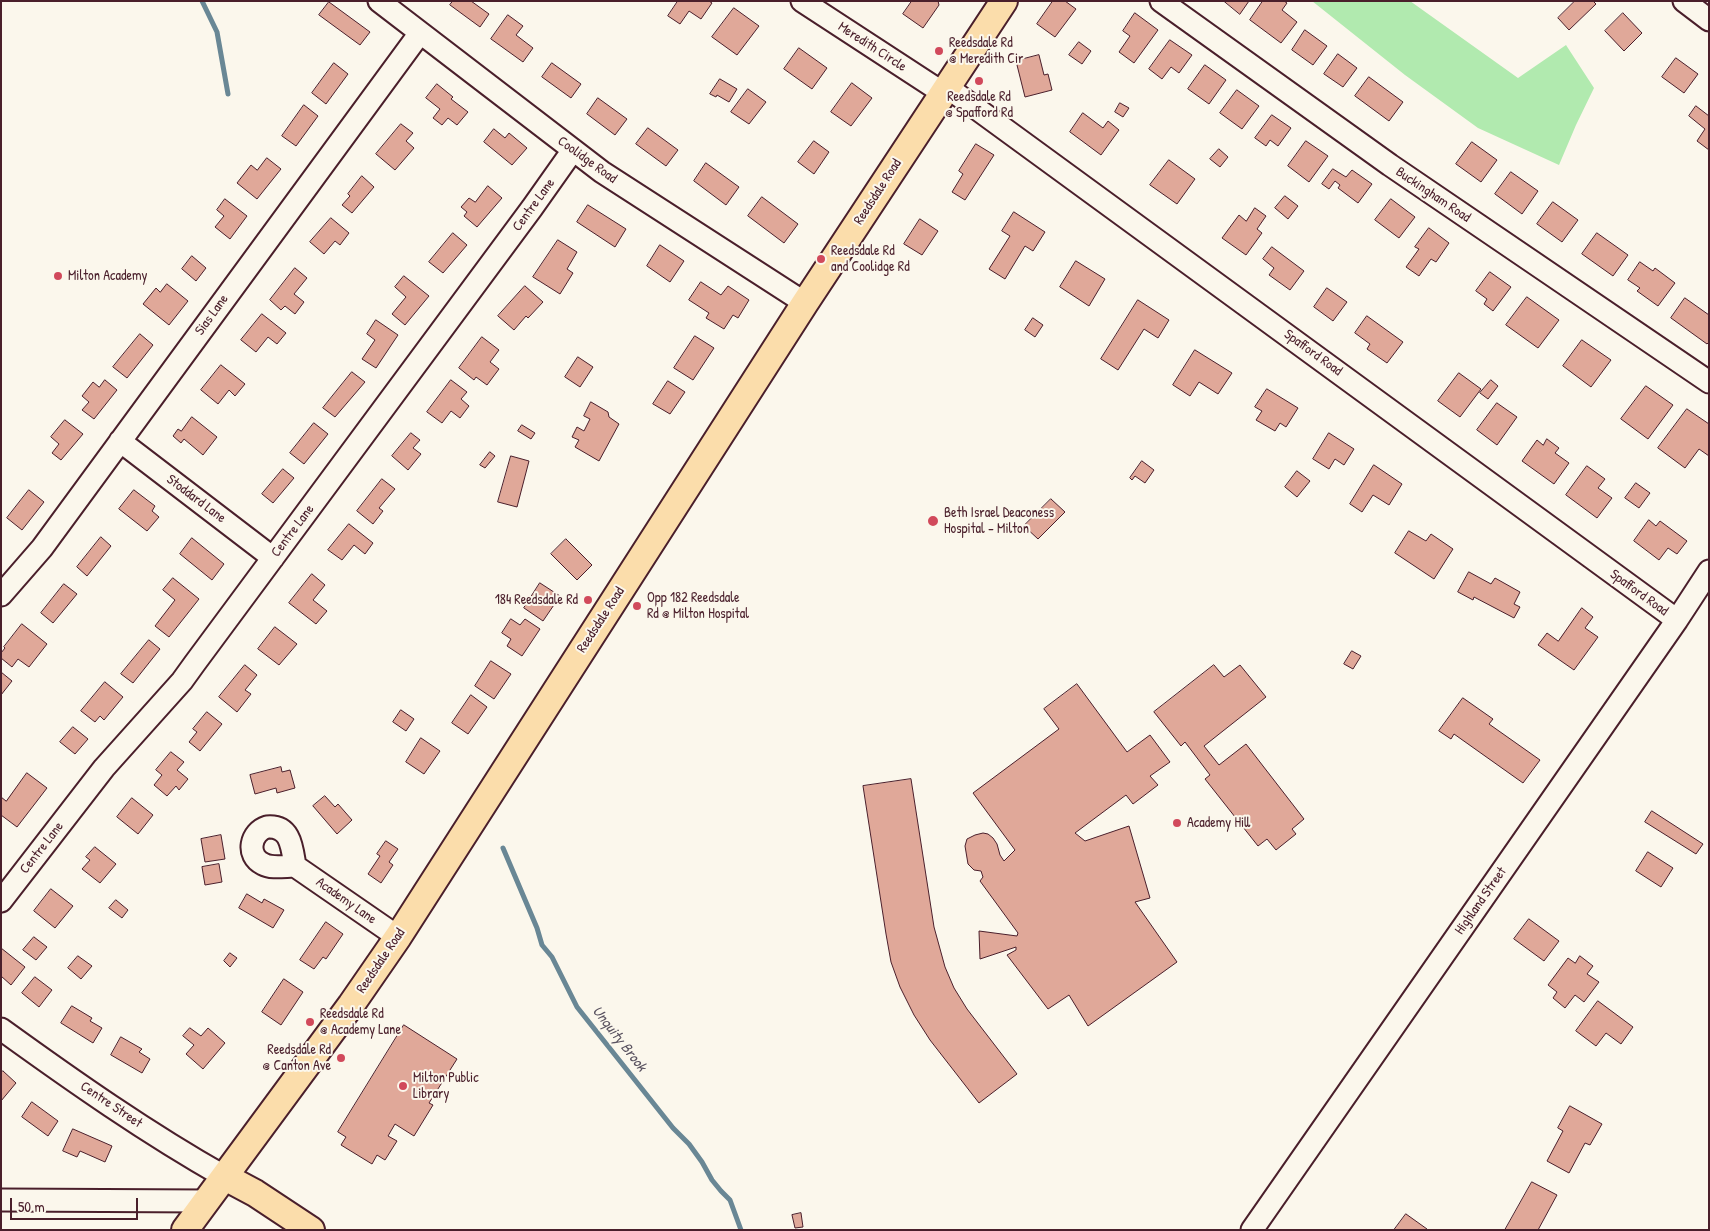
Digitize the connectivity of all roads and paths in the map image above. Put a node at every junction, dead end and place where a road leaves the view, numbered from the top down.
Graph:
1 (380, 1) edge
2 (802, 1) edge
3 (1004, 1) edge
4 (1161, 1) edge
5 (1684, 1) edge
6 (1709, 20) edge
7 (420, 33) junction
8 (945, 90) junction
9 (573, 150) junction
10 (805, 302) junction
11 (1709, 382) edge
12 (120, 441) junction
13 (273, 558) junction
14 (1709, 571) edge
15 (1, 595) edge
16 (1678, 620) junction
17 (295, 866) dead end
18 (1, 901) edge
19 (398, 937) junction
20 (1, 1029) edge
21 (225, 1176) junction
22 (1, 1200) edge
23 (207, 1201) junction
24 (184, 1230) edge
25 (311, 1230) edge
26 (1252, 1230) edge

1 - 7 street, Coolidge Road
2 - 8 street, Meredith Circle
3 - 8 main road, Reedsdale Road
4 - 11 street, Buckingham Road
5 - 6 street
7 - 9 street, Coolidge Road
7 - 12 street, Sias Lane
8 - 10 main road, Reedsdale Road
8 - 16 street, Spafford Road
9 - 10 street, Coolidge Road
9 - 13 street, Centre Lane
10 - 19 main road, Reedsdale Road
12 - 13 street, Stoddard Lane
12 - 15 street, Sias Lane
13 - 18 street, Centre Lane
14 - 16 street, Highland Street
16 - 26 street, Highland Street
17 - 19 street, Academy Lane
19 - 21 main road, Reedsdale Road
20 - 21 street, Centre Street
21 - 23 main road, Reedsdale Road
21 - 25 main road
22 - 23 street
23 - 24 main road, Reedsdale Road

